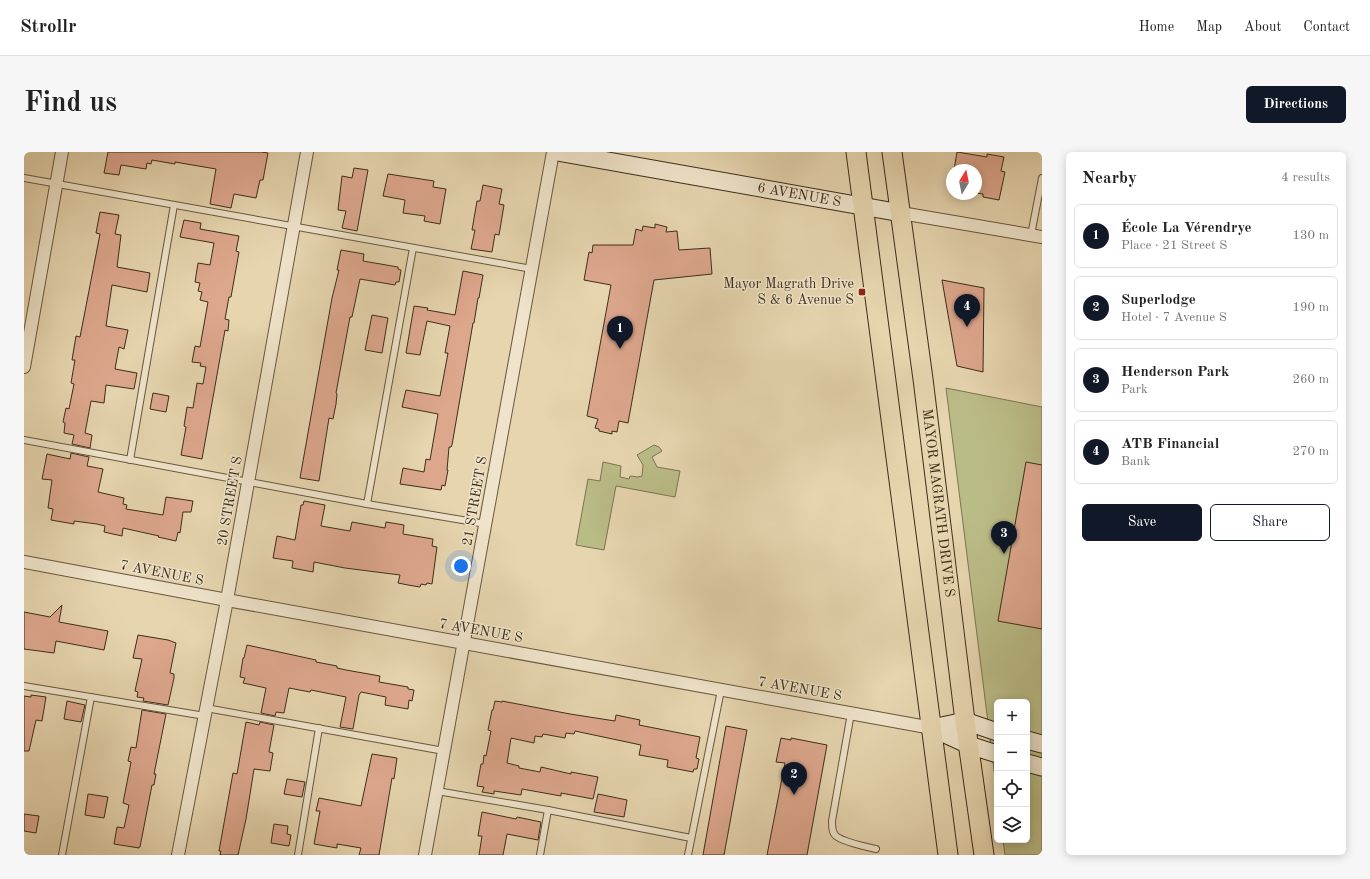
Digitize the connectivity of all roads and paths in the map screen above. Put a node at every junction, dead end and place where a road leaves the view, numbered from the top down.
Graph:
1 (62, 152) edge
2 (306, 152) edge
3 (553, 152) edge
4 (558, 152) edge
5 (856, 152) edge
6 (892, 152) edge
7 (24, 178) edge
8 (1042, 178) edge
9 (56, 184) junction
10 (174, 205) junction
11 (863, 207) junction
12 (902, 213) junction
13 (294, 227) junction
14 (1037, 236) edge
15 (413, 248) junction
16 (532, 269) junction
17 (24, 367) edge
18 (24, 440) edge
19 (130, 460) junction
20 (248, 482) junction
21 (367, 504) junction
22 (486, 524) junction
23 (24, 562) edge
24 (227, 600) junction
25 (464, 643) junction
26 (24, 686) edge
27 (721, 690) junction
28 (91, 697) junction
29 (206, 712) junction
30 (851, 713) junction
31 (965, 721) junction
32 (320, 728) junction
33 (932, 728) junction
34 (994, 731) edge
35 (1030, 741) edge
36 (1042, 744) edge
37 (969, 745) junction
38 (444, 751) junction
39 (994, 753) edge
40 (1030, 763) edge
41 (1042, 767) edge
42 (437, 791) junction
43 (548, 810) junction
44 (691, 838) junction
45 (876, 849) dead end
46 (62, 855) edge
47 (178, 855) edge
48 (298, 855) edge
49 (425, 855) edge
50 (540, 855) edge
51 (688, 855) edge
52 (948, 855) edge
53 (984, 855) edge

1 - 9 street
2 - 13 street, 20 STREET S
3 - 16 street, 21 STREET S
4 - 11 main road, 6 AVENUE S
5 - 11 main road
6 - 12 main road, MAYOR MAGRATH DRIVE S
7 - 9 lane
8 - 14 lane
9 - 10 lane
9 - 17 street
10 - 13 lane
10 - 19 lane
11 - 12 main road, 6 AVENUE S
11 - 33 main road
12 - 14 street, 6 AVENUE S
12 - 31 main road, MAYOR MAGRATH DRIVE S
13 - 15 lane
13 - 20 street, 20 STREET S
15 - 16 lane
15 - 21 lane
16 - 22 street, 21 STREET S
18 - 19 lane
19 - 20 lane
20 - 21 lane
20 - 24 street, 20 STREET S
21 - 22 lane
22 - 25 street, 21 STREET S
23 - 24 street, 7 AVENUE S
24 - 25 street, 7 AVENUE S
24 - 29 street, 20 STREET S
25 - 27 street, 7 AVENUE S
25 - 38 street, 21 STREET S
26 - 28 lane
27 - 30 street, 7 AVENUE S
27 - 44 lane
28 - 29 lane
28 - 46 lane
29 - 32 lane
29 - 47 street, 20 STREET S
30 - 33 street, 7 AVENUE S
30 - 45 lane
31 - 33 main road
31 - 34 main road
31 - 37 main road, MAYOR MAGRATH DRIVE S
32 - 38 lane
32 - 48 lane
33 - 37 main road
33 - 52 main road
35 - 36 main road
37 - 39 main road
37 - 53 main road, MAYOR MAGRATH DRIVE S
38 - 42 street, 21 STREET S
40 - 41 main road
42 - 43 lane
42 - 49 street, 21 STREET S
43 - 44 lane
43 - 50 lane
44 - 51 lane

